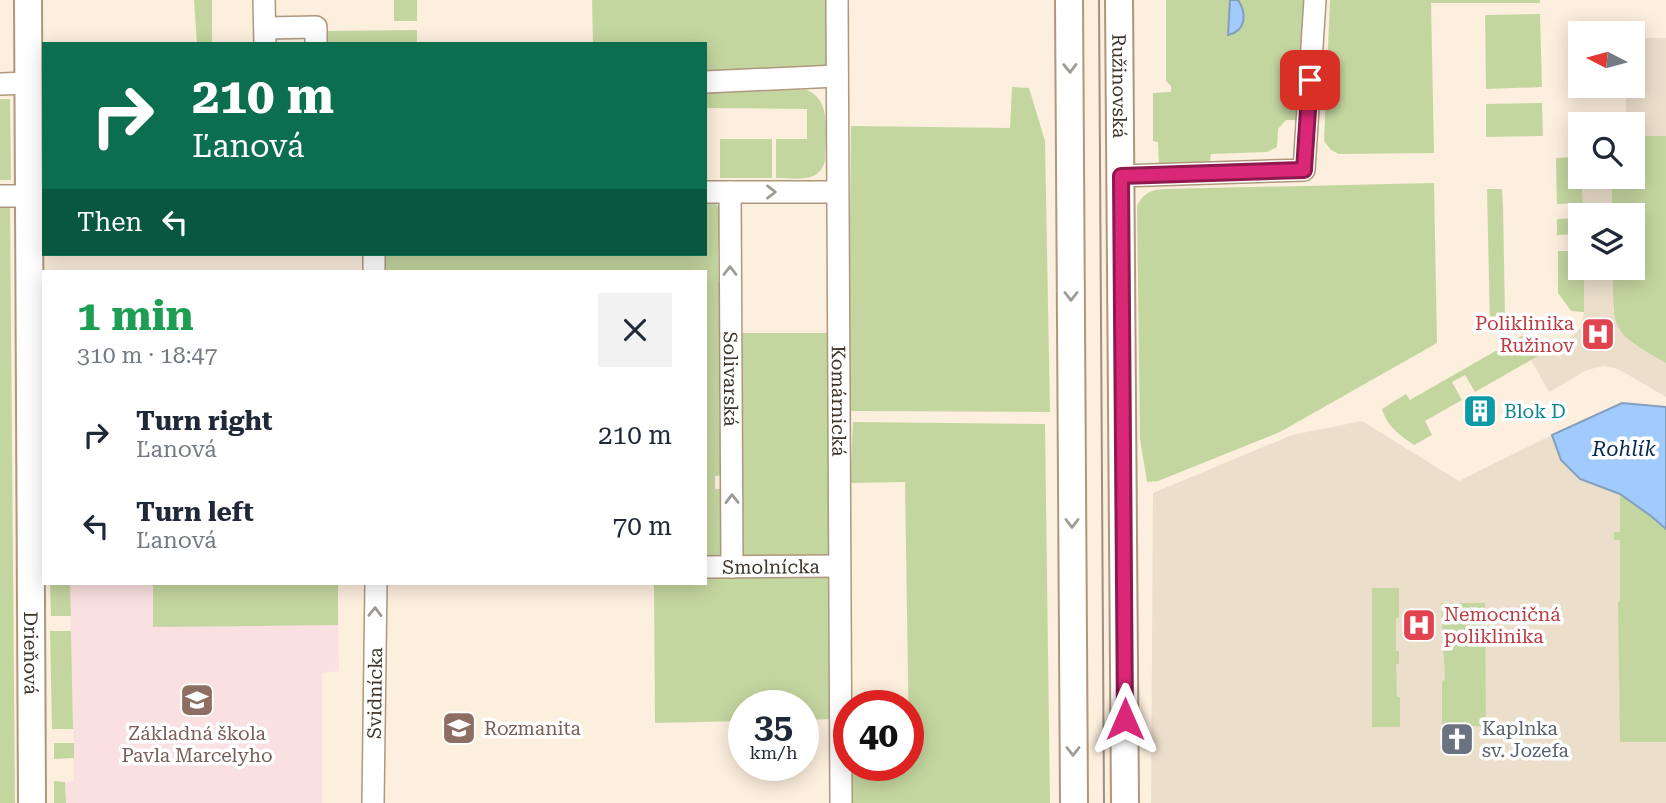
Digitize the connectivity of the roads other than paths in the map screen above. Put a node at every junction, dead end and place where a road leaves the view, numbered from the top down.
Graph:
1 (28, 0) edge
2 (264, 0) edge
3 (837, 0) edge
4 (1069, 0) edge
5 (1119, 0) edge
6 (1315, 0) edge
7 (265, 36) edge
8 (316, 42) edge
9 (837, 76) junction
10 (707, 82) edge
11 (28, 83) junction
12 (0, 84) edge
13 (1121, 176) junction
14 (707, 192) edge
15 (730, 192) junction
16 (837, 192) junction
17 (0, 196) edge
18 (36, 196) edge
19 (839, 566) junction
20 (707, 567) edge
21 (732, 567) junction
22 (376, 585) edge
23 (32, 803) edge
24 (373, 803) edge
25 (841, 803) edge
26 (1074, 803) edge
27 (1125, 803) edge

1 - 11 street, Drieňová
2 - 7 street
3 - 9 street, Komárnická
4 -> 26 street
5 - 13 street, Ružinovská
6 - 13 street
7 - 8 street
9 - 10 street
9 - 16 street, Komárnická
11 - 12 street
11 - 18 street, Drieňová
13 - 27 street, Ružinovská
14 - 15 street
15 -> 16 street
21 -> 15 street, Solivarská
16 - 19 street, Komárnická
17 - 18 street
18 - 23 street, Drieňová
19 - 21 street, Smolnícka
19 - 25 street, Komárnická
20 - 21 street, Smolnícka
24 -> 22 street, Svidnícka

